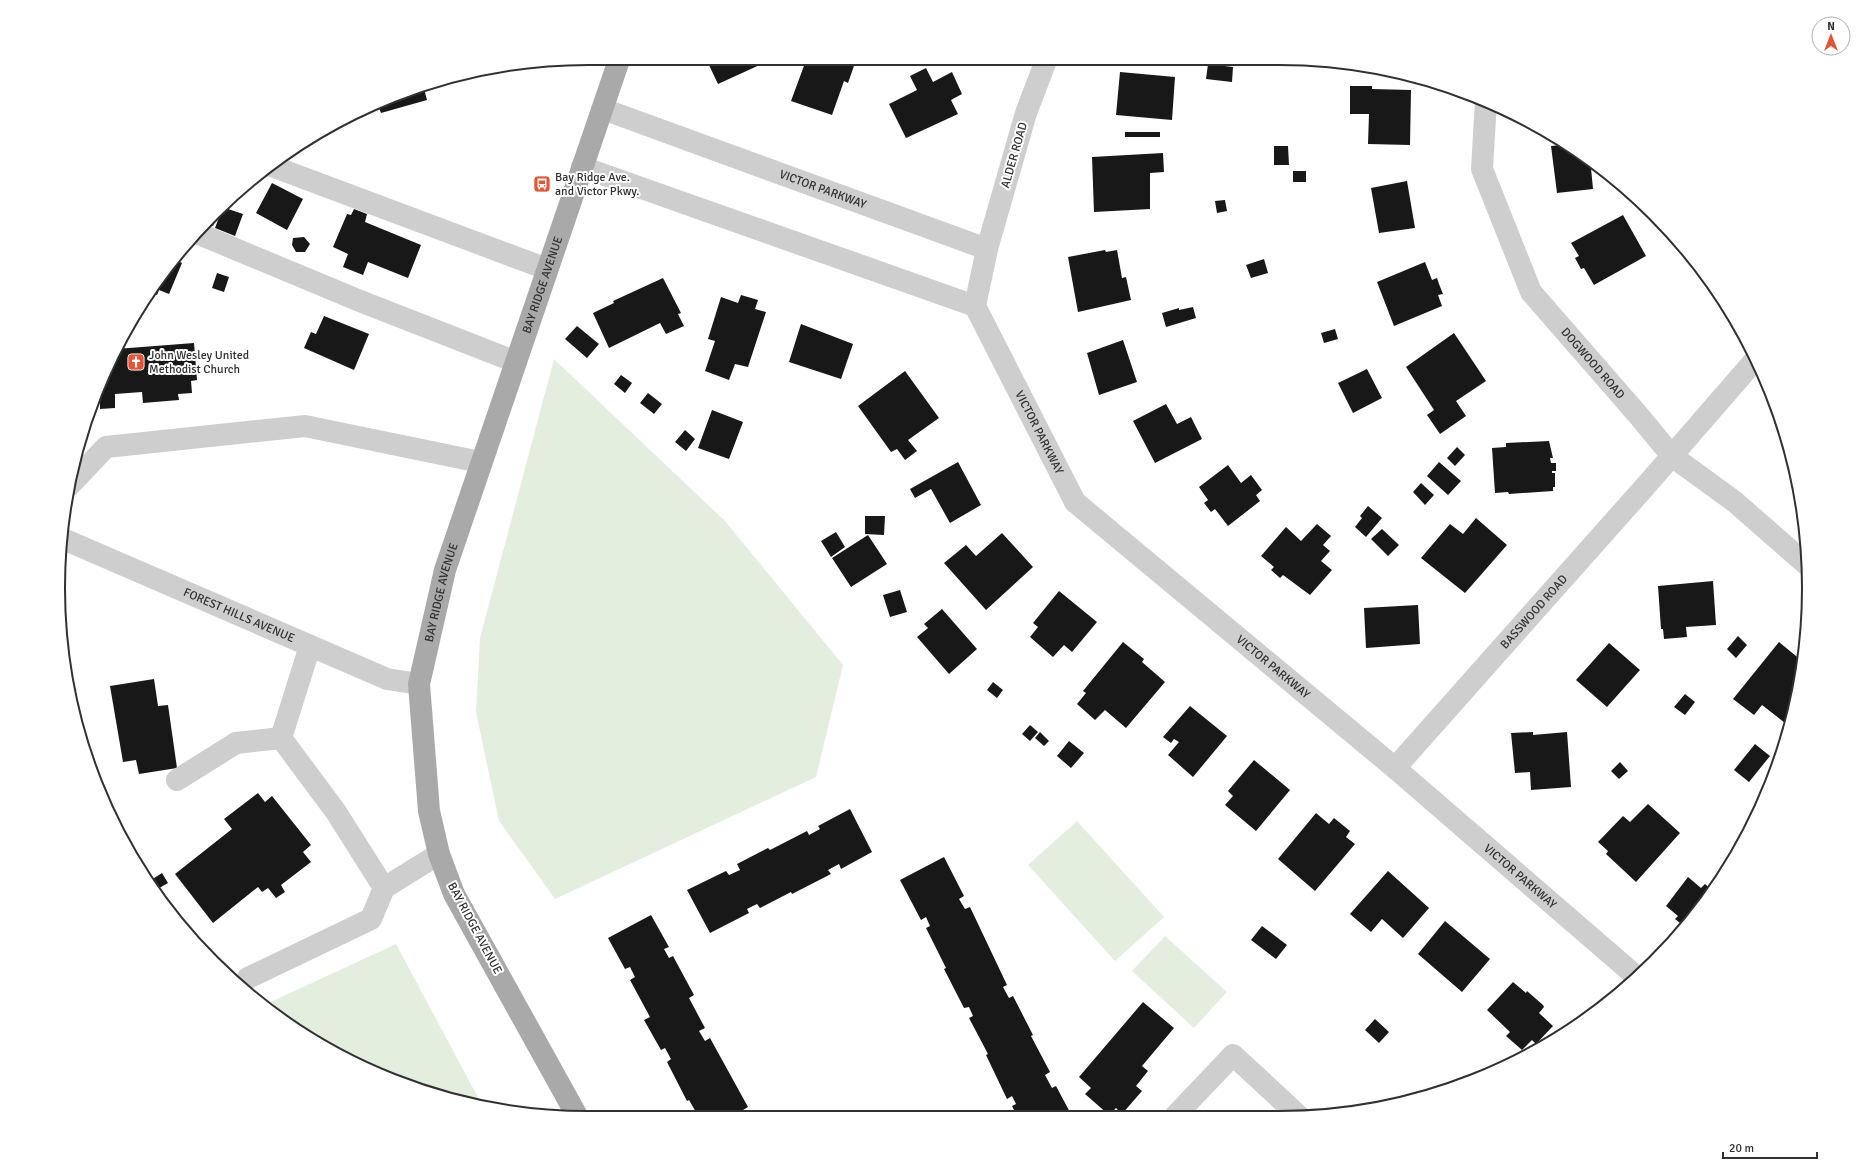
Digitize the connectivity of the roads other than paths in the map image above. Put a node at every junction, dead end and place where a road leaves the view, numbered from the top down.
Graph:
1 (617, 65) edge
2 (1044, 65) edge
3 (1486, 108) edge
4 (603, 109) junction
5 (582, 167) junction
6 (277, 168) edge
7 (202, 235) edge
8 (987, 248) junction
9 (547, 269) junction
10 (975, 306) junction
11 (516, 362) junction
12 (1751, 364) edge
13 (1672, 456) junction
14 (480, 462) junction
15 (77, 478) edge
16 (67, 541) edge
17 (1801, 560) edge
18 (310, 646) junction
19 (419, 684) junction
20 (281, 738) junction
21 (1395, 768) junction
22 (177, 780) dead end
23 (439, 854) junction
24 (384, 888) junction
25 (1633, 973) edge
26 (248, 978) dead end
27 (574, 1111) edge
28 (1180, 1111) edge
29 (1293, 1111) edge

1 - 4 main road, BAY RIDGE AVENUE
2 - 8 street, ALDER ROAD
3 - 13 street, DOGWOOD ROAD
4 - 5 main road, BAY RIDGE AVENUE
4 - 8 street, VICTOR PARKWAY
5 - 9 main road, BAY RIDGE AVENUE
5 - 10 street
6 - 9 street
7 - 11 street
8 - 10 street
9 - 11 main road, BAY RIDGE AVENUE
10 - 21 street, VICTOR PARKWAY
11 - 14 main road, BAY RIDGE AVENUE
12 - 13 street, BASSWOOD ROAD
13 - 17 street, DOGWOOD ROAD
13 - 21 street, BASSWOOD ROAD
14 - 15 street
14 - 19 main road, BAY RIDGE AVENUE
16 - 18 street, FOREST HILLS AVENUE
18 - 19 street, FOREST HILLS AVENUE
18 - 20 street
19 - 23 main road, BAY RIDGE AVENUE
20 - 22 street
20 - 24 street
21 - 25 street, VICTOR PARKWAY
23 - 24 street
23 - 27 main road, BAY RIDGE AVENUE
24 - 26 street
28 - 29 street

